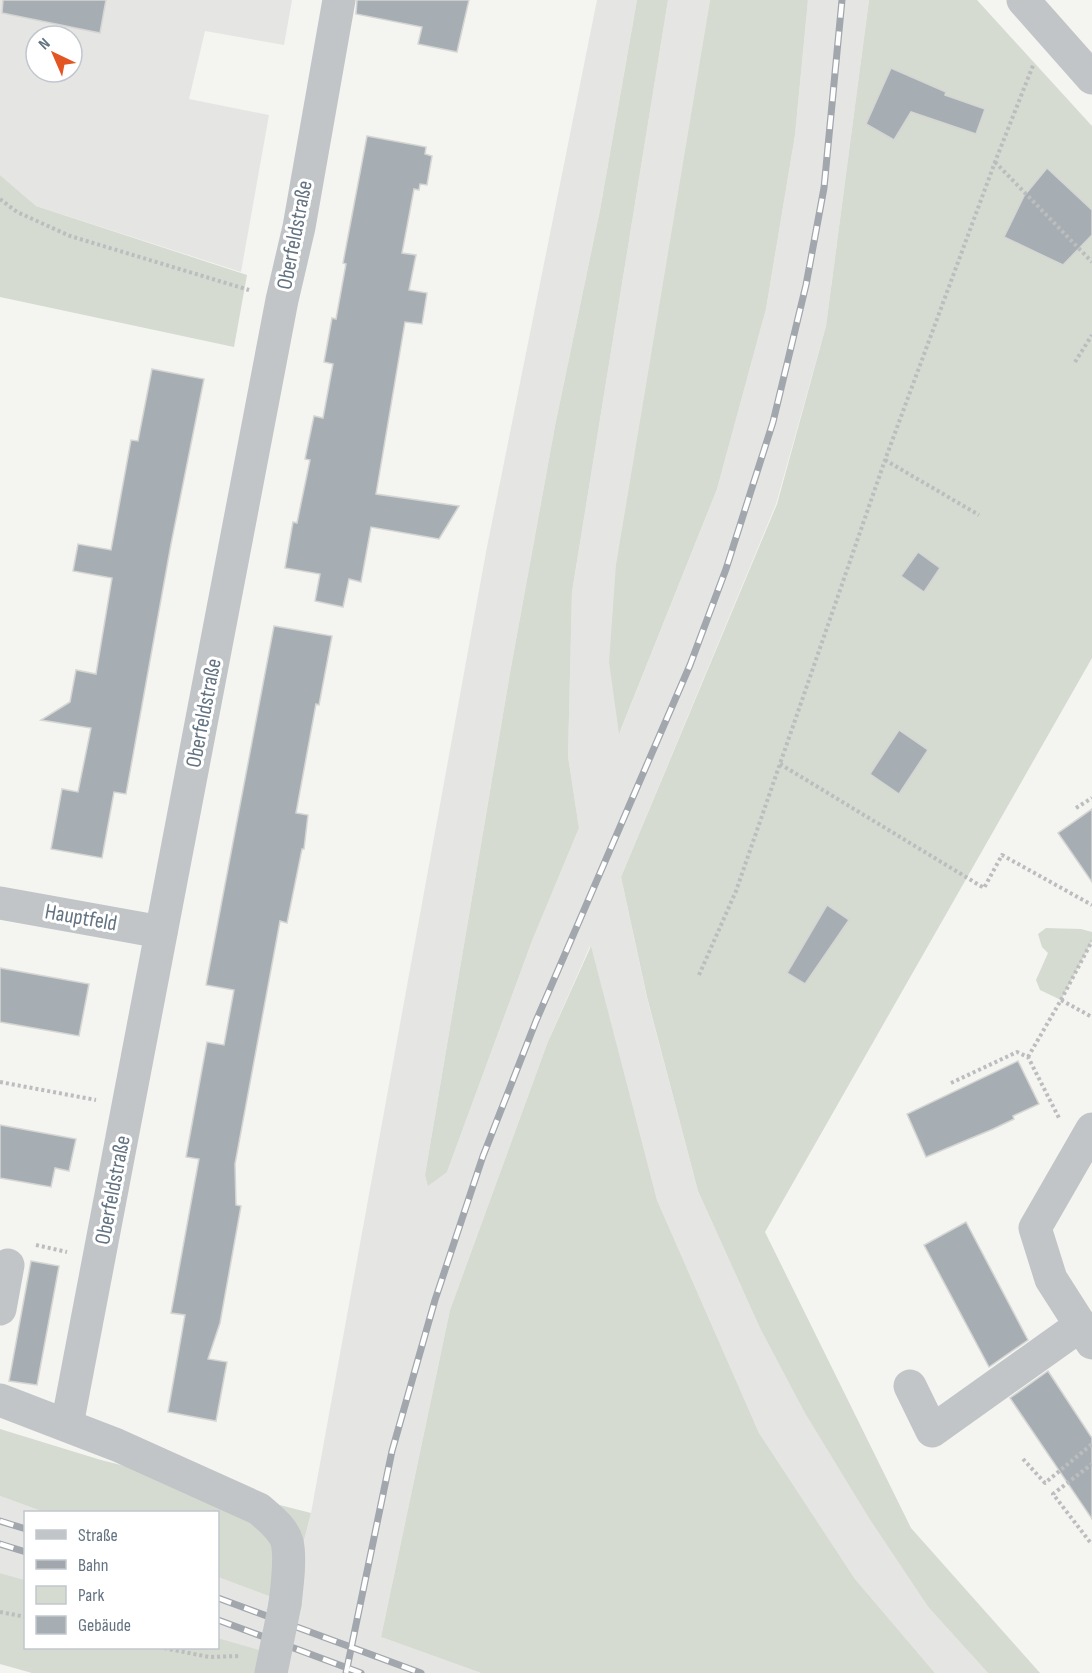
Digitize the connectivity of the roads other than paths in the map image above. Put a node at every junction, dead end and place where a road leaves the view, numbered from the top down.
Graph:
1 (339, 0) edge
2 (1023, 0) edge
3 (1092, 78) edge
4 (0, 903) edge
5 (161, 932) junction
6 (1085, 1141) edge
7 (21, 1255) road end
8 (0, 1309) edge
9 (1086, 1334) edge
10 (910, 1386) dead end
11 (0, 1400) edge
12 (67, 1425) junction
13 (261, 1664) edge

1 - 5 street, Oberfeldstraße
2 - 3 street
4 - 5 street, Hauptfeld
5 - 12 street, Oberfeldstraße
6 - 9 street
7 - 8 street
9 - 10 street
11 - 12 street
12 - 13 street, bridge

